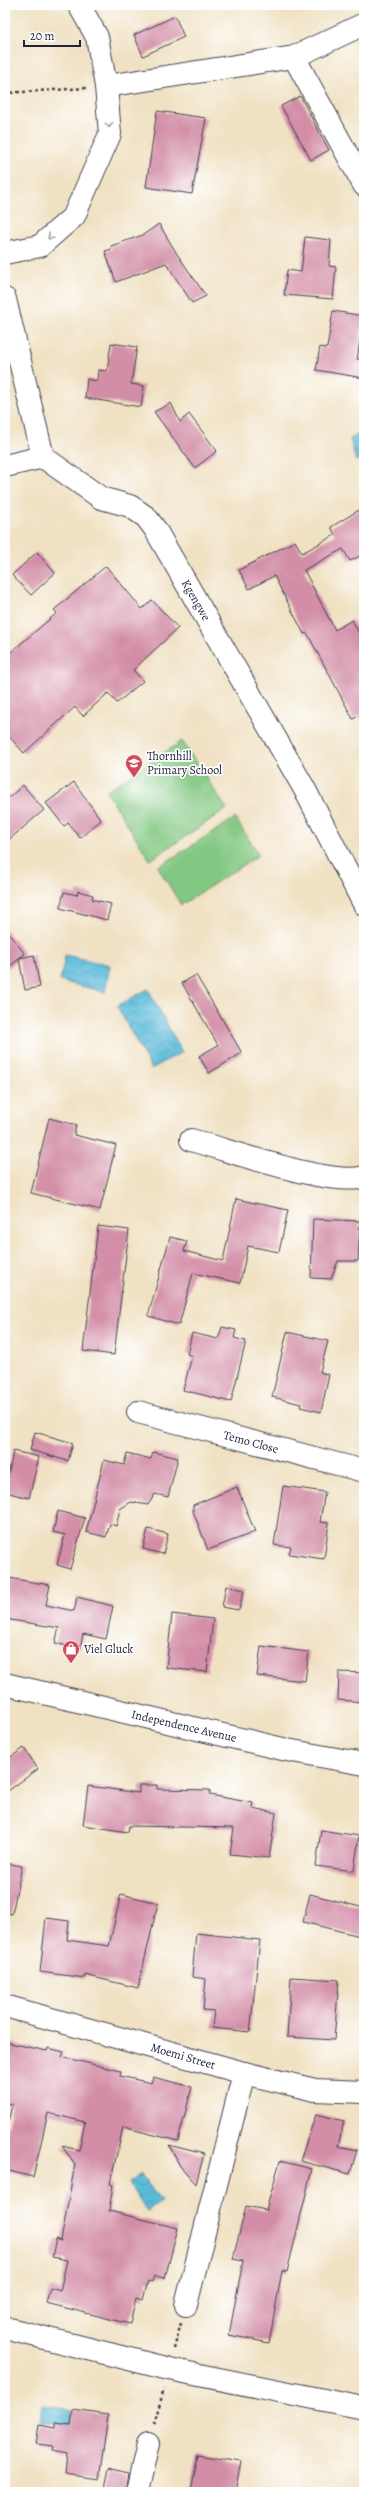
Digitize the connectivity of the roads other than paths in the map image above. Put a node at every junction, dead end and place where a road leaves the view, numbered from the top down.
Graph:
1 (79, 5) edge
2 (364, 24) edge
3 (294, 57) junction
4 (106, 86) junction
5 (364, 185) edge
6 (5, 253) edge
7 (5, 299) edge
8 (43, 457) junction
9 (5, 466) edge
10 (364, 904) edge
11 (191, 1140) dead end
12 (364, 1176) edge
13 (138, 1412) dead end
14 (364, 1471) edge
15 (5, 1684) edge
16 (364, 1764) edge
17 (5, 2006) edge
18 (244, 2073) junction
19 (364, 2092) edge
20 (186, 2305) dead end
21 (5, 2328) edge
22 (364, 2408) edge
23 (148, 2444) dead end
24 (137, 2492) edge

1 - 4 street
2 - 3 street
3 - 4 street
3 - 5 street
4 -> 6 street
7 - 8 street
8 - 9 street
8 - 10 street, Kgengwe
11 - 12 street
13 - 14 street, Temo Close
15 - 16 street, Independence Avenue
17 - 18 street, Moemi Street
18 - 19 street, Moemi Street
18 - 20 street
21 - 22 street
23 - 24 street

